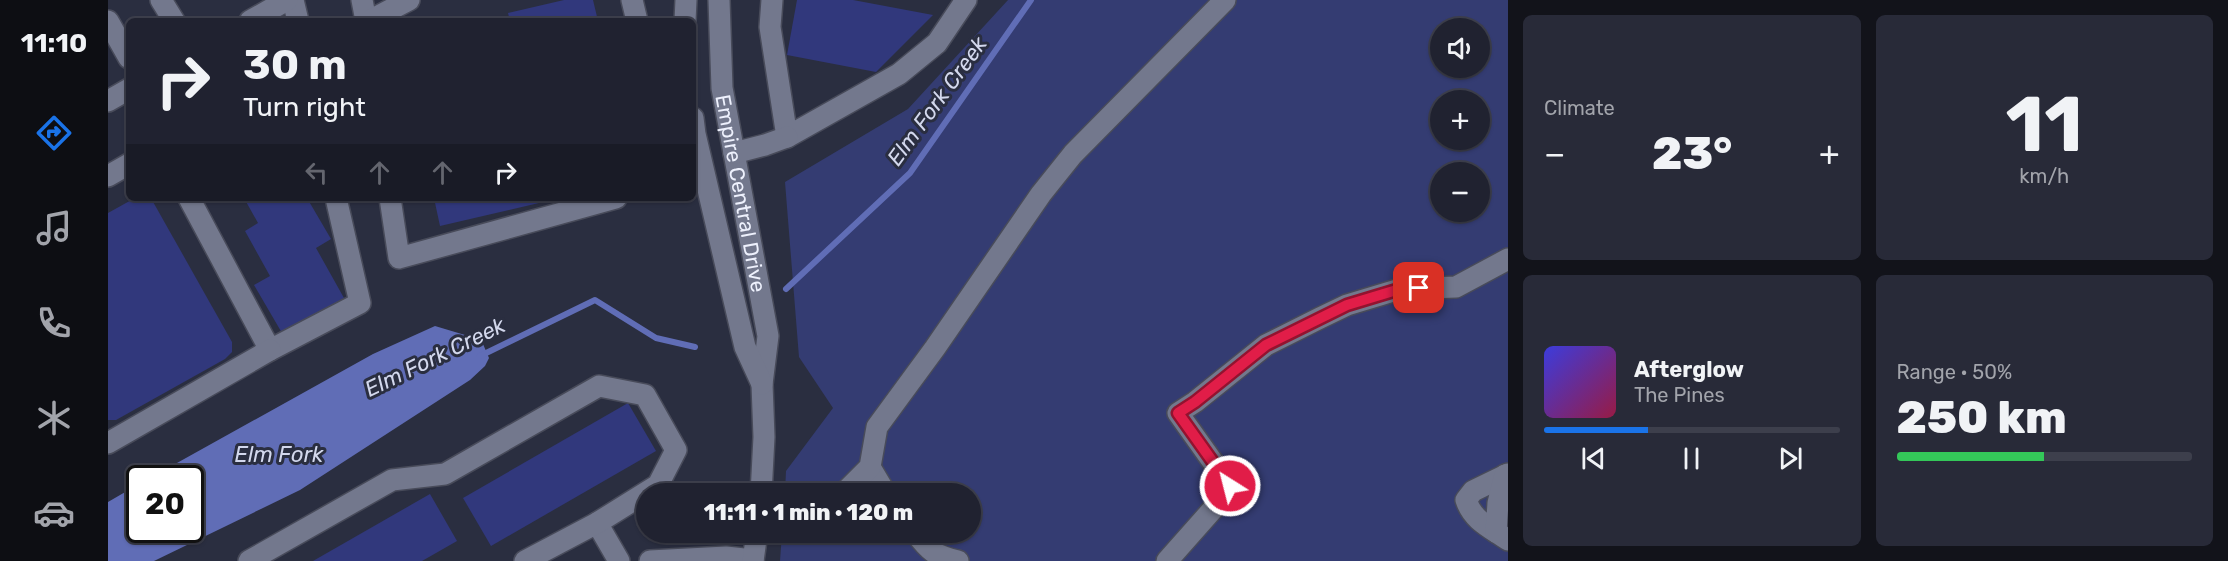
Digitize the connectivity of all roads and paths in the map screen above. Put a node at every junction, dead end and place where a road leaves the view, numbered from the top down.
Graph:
1 (161, 0) edge
2 (287, 0) edge
3 (293, 0) edge
4 (362, 0) edge
5 (408, 0) edge
6 (632, 0) edge
7 (686, 0) edge
8 (719, 0) edge
9 (772, 0) edge
10 (966, 0) edge
11 (1225, 0) edge
12 (172, 18) edge
13 (255, 18) edge
14 (297, 18) edge
15 (366, 18) edge
16 (373, 18) edge
17 (636, 18) edge
18 (685, 18) edge
19 (108, 21) edge
20 (126, 53) edge
21 (126, 91) edge
22 (108, 101) edge
23 (787, 137) junction
24 (696, 138) edge
25 (734, 153) junction
26 (126, 166) edge
27 (108, 176) edge
28 (191, 201) edge
29 (337, 201) edge
30 (390, 201) edge
31 (605, 201) edge
32 (1508, 259) edge
33 (270, 350) junction
34 (762, 384) junction
35 (108, 443) edge
36 (870, 467) junction
37 (1506, 475) edge
38 (762, 483) edge
39 (854, 483) edge
40 (879, 483) edge
41 (597, 524) junction
42 (1502, 536) edge
43 (755, 543) edge
44 (917, 546) edge
45 (753, 560) edge
46 (249, 561) edge
47 (525, 561) edge
48 (619, 561) edge
49 (650, 561) edge
50 (958, 561) edge
51 (1167, 561) edge

1 - 12 street
2 - 13 street
3 - 14 street
4 - 15 street
5 - 16 street
6 - 17 street
7 - 18 street
8 - 25 street, Empire Central Drive
9 - 23 street
10 - 23 street
11 - 36 street
19 - 20 street
21 - 22 street
23 - 25 street
24 - 34 street, Empire Central Drive
25 - 34 street, Empire Central Drive
26 - 27 street
28 - 33 street
29 - 33 street
30 - 31 street
32 - 51 street
33 - 35 street
34 - 38 street, Empire Central Drive
36 - 39 street
36 - 40 street
37 - 42 street
37 - 42 street
41 - 46 street
41 - 47 street
41 - 48 street
43 - 45 street
44 - 50 street
45 - 49 street

